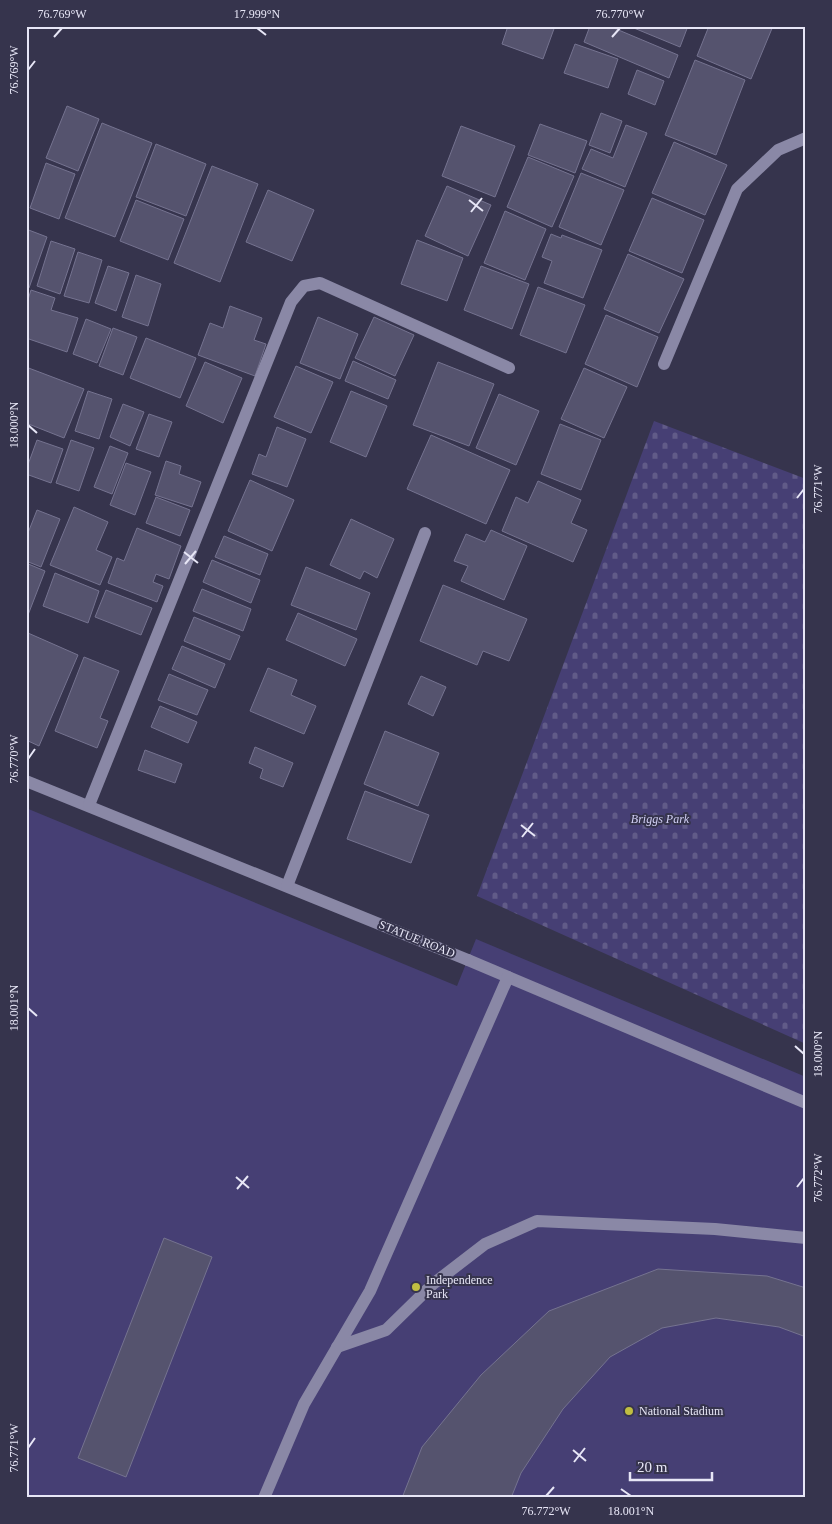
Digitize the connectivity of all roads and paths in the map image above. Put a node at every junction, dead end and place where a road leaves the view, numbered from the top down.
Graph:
1 (806, 138) edge
2 (664, 364) dead end
3 (509, 368) dead end
4 (425, 533) dead end
5 (26, 781) edge
6 (88, 805) junction
7 (287, 886) junction
8 (508, 977) junction
9 (806, 1103) edge
10 (806, 1238) edge
11 (337, 1347) junction
12 (264, 1498) edge

1 - 2 street
3 - 6 street
4 - 7 street
5 - 6 street, STATUE ROAD
6 - 7 street, STATUE ROAD
7 - 8 street, STATUE ROAD
8 - 9 street, STATUE ROAD
8 - 11 street
10 - 11 street
11 - 12 street

